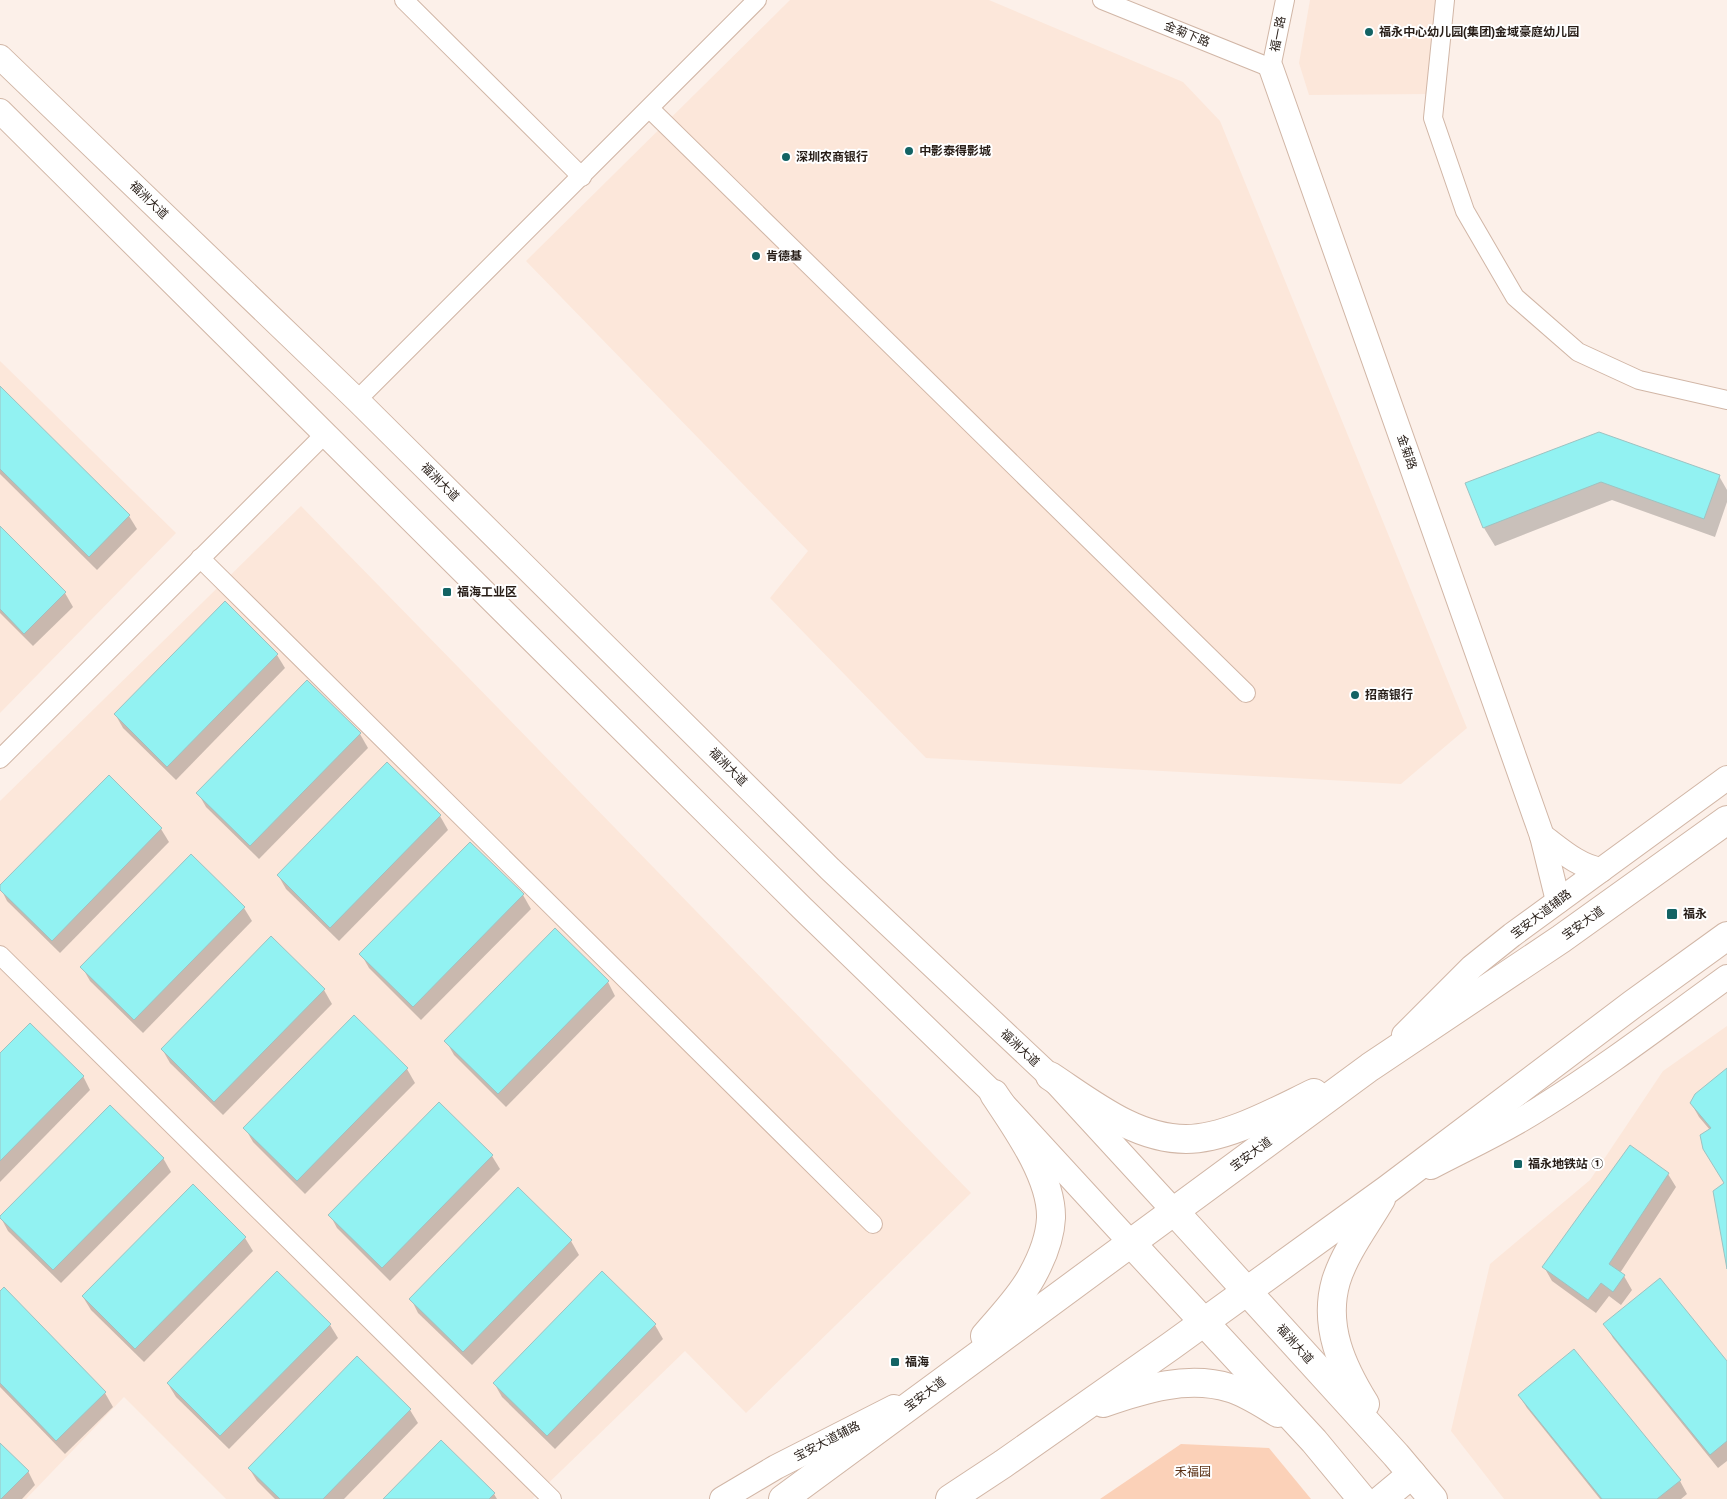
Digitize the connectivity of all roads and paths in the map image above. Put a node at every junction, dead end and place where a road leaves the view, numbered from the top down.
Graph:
1 (404, 0) edge
2 (757, 0) edge
3 (1102, 0) edge
4 (1284, 0) edge
5 (1445, 0) edge
6 (0, 57) edge
7 (1271, 68) junction
8 (650, 109) junction
9 (0, 111) edge
10 (582, 177) junction
11 (357, 400) junction
12 (1727, 400) edge
13 (325, 434) junction
14 (200, 558) junction
15 (1246, 693) dead end
16 (0, 759) edge
17 (1727, 778) edge
18 (1727, 820) edge
19 (1542, 836) junction
20 (1601, 870) junction
21 (1558, 901) junction
22 (1727, 936) edge
23 (0, 955) edge
24 (1727, 977) edge
25 (1370, 1067) junction
26 (1050, 1076) junction
27 (994, 1094) junction
28 (1388, 1189) junction
29 (1174, 1211) junction
30 (872, 1224) dead end
31 (1130, 1242) junction
32 (1246, 1290) junction
33 (1204, 1322) junction
34 (934, 1387) junction
35 (1057, 1426) junction
36 (1314, 1441) junction
37 (1404, 1464) junction
38 (552, 1499) edge
39 (722, 1499) edge
40 (783, 1499) edge
41 (950, 1499) edge
42 (973, 1499) edge
43 (1362, 1499) edge
44 (1382, 1499) edge
45 (1433, 1499) edge

1 - 10 street
2 - 8 street
3 - 7 street, 金菊下路
4 - 7 street, 福一路
5 - 12 street
6 - 11 main road, 福洲大道
7 - 19 main road, 金菊路
8 - 10 street
8 - 15 street
9 - 13 main road
10 - 11 street
11 - 26 main road, 福洲大道
13 - 14 street
13 - 27 main road
14 - 16 street
14 - 30 street
17 - 20 main road, 宝安大道辅路
18 - 25 main road, 宝安大道
19 - 20 main road
19 - 21 main road, 金菊路
20 - 21 main road, 宝安大道辅路
21 - 25 main road, 宝安大道辅路
22 - 28 main road
23 - 38 street
24 - 28 main road
25 - 26 main road
25 - 29 main road, 宝安大道
26 - 29 main road, 福洲大道
27 - 31 main road
27 - 34 main road
28 - 32 main road
28 - 37 main road
29 - 31 main road, 宝安大道
29 - 32 main road, 福洲大道
31 - 33 main road
31 - 34 main road, 宝安大道
32 - 33 main road
32 - 37 main road, 福洲大道
33 - 35 main road
33 - 36 main road
34 - 39 main road, 宝安大道辅路
34 - 40 main road, 宝安大道
35 - 36 main road
35 - 41 main road
35 - 42 main road
36 - 43 main road
37 - 44 main road
37 - 45 main road, 福洲大道

